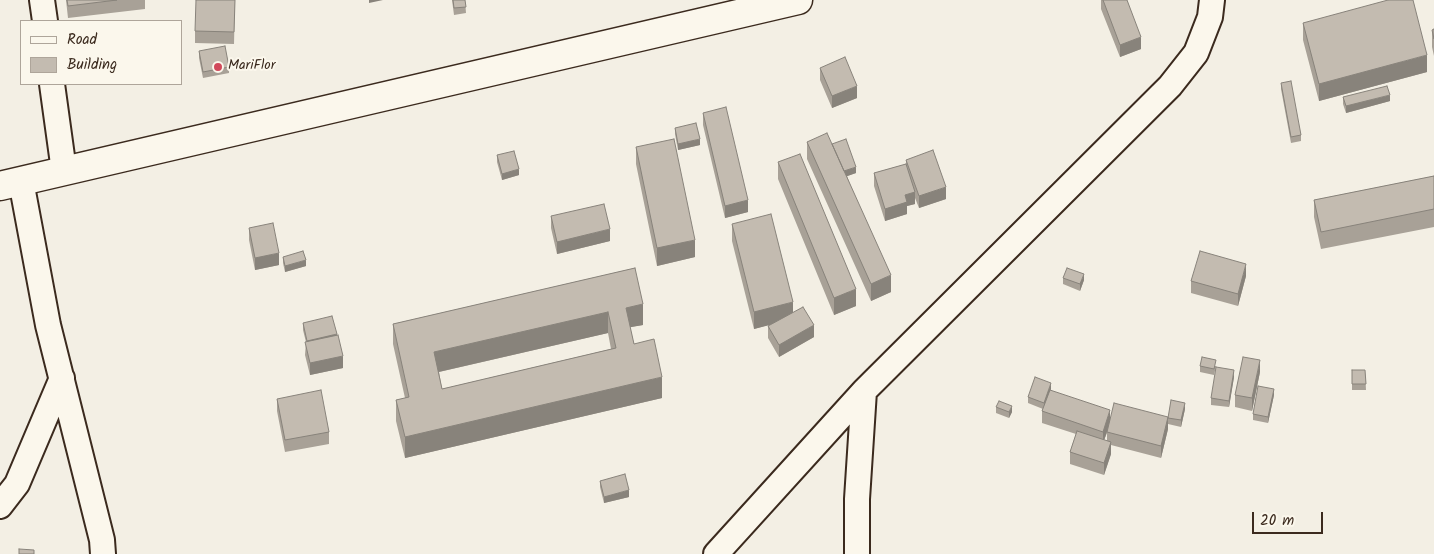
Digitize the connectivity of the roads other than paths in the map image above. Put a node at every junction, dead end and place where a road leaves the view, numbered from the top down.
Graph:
1 (42, 0) edge
2 (798, 0) edge
3 (1212, 0) edge
4 (45, 20) edge
5 (52, 85) edge
6 (64, 171) junction
7 (10, 184) edge
8 (62, 378) junction
9 (864, 391) junction
10 (0, 506) edge
11 (103, 554) edge
12 (716, 554) edge
13 (857, 554) edge

1 - 4 street
2 - 6 main road
3 - 9 street
5 - 6 street
6 - 7 main road
7 - 8 street
8 - 10 street
8 - 11 street
9 - 12 street
9 - 13 street

